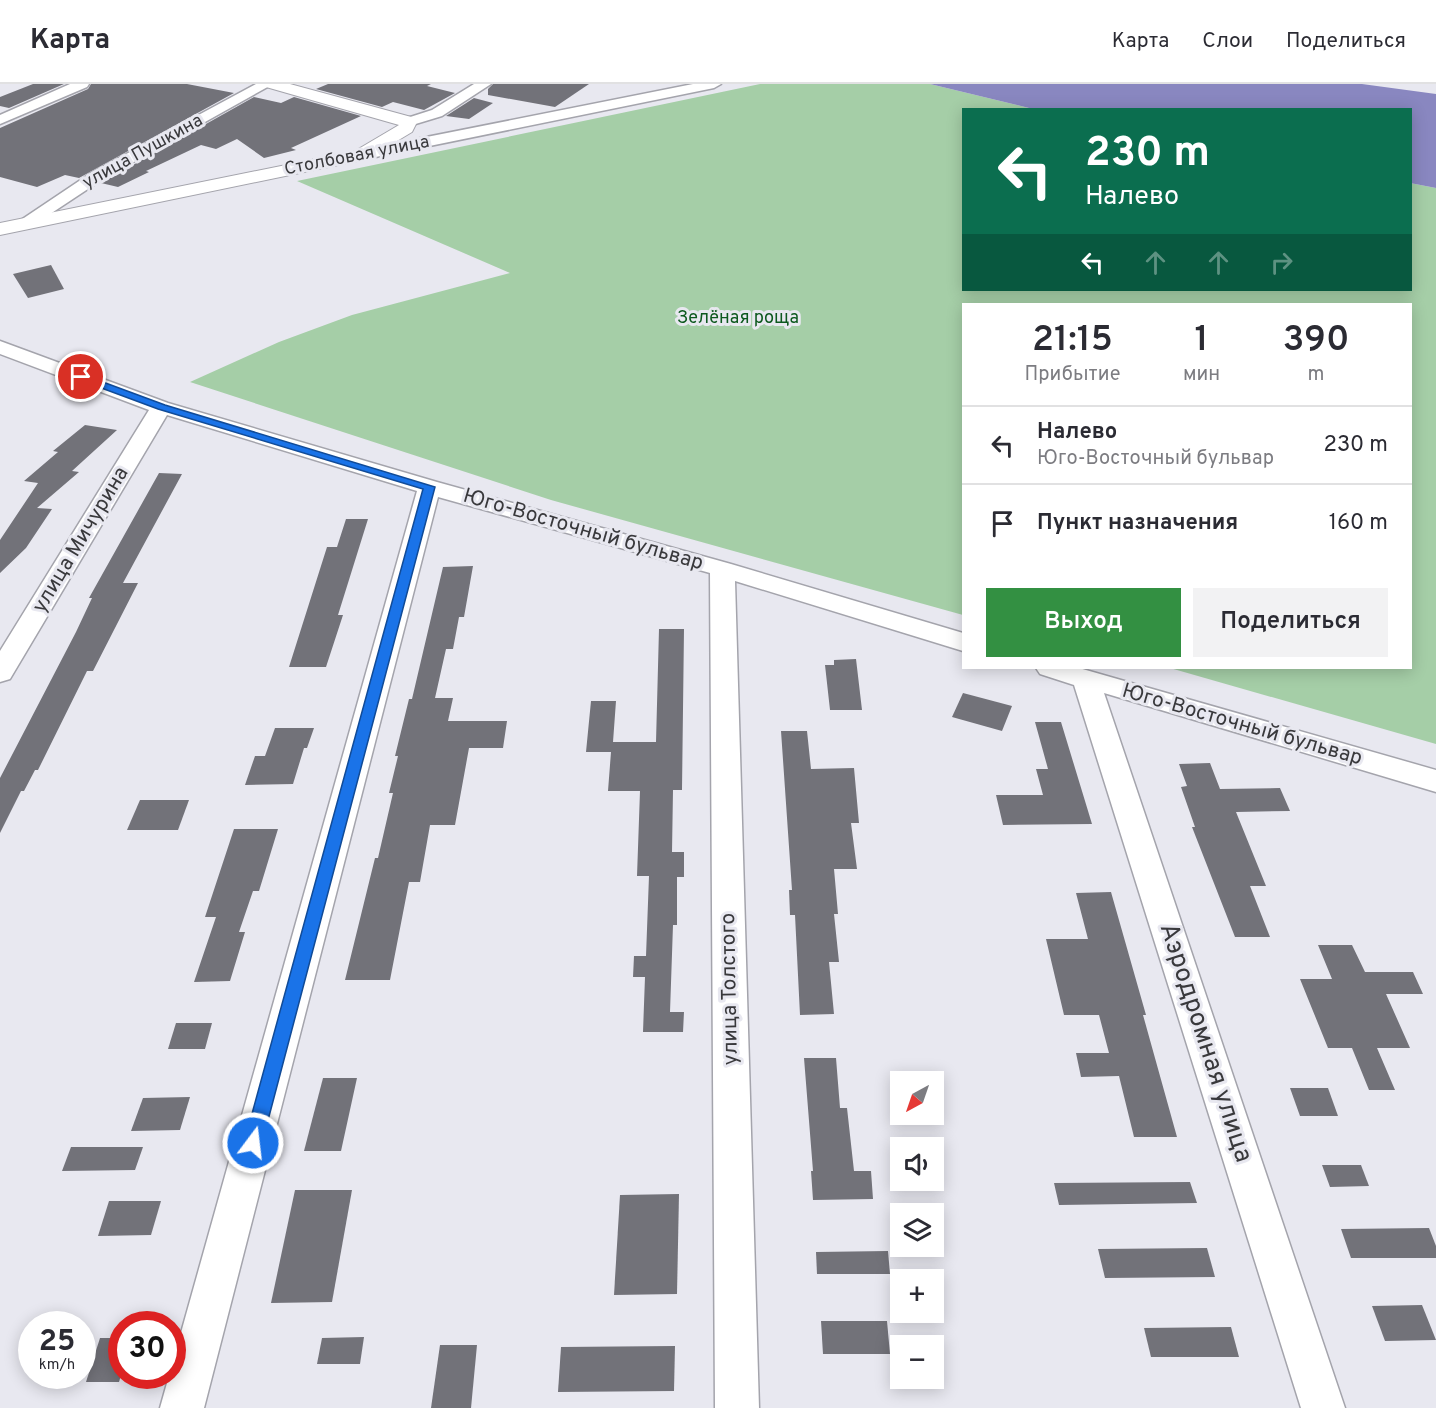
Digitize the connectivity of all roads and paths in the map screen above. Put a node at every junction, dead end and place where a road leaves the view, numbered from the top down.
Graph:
1 (82, 84) edge
2 (266, 84) edge
3 (272, 84) edge
4 (484, 84) edge
5 (714, 84) edge
6 (0, 120) edge
7 (410, 122) junction
8 (362, 155) junction
9 (22, 224) junction
10 (0, 229) edge
11 (0, 347) edge
12 (161, 407) junction
13 (429, 487) junction
14 (722, 569) junction
15 (962, 642) edge
16 (1052, 669) edge
17 (0, 673) edge
18 (1086, 679) junction
19 (1436, 781) edge
20 (182, 1408) edge
21 (737, 1408) edge
22 (1323, 1408) edge

1 - 6 street
2 - 9 street, улица Пушкина
3 - 7 street
4 - 7 street, Столбовая улица
5 - 8 street, Столбовая улица
7 - 8 street
8 - 9 street, Столбовая улица
9 - 10 street, Столбовая улица
11 - 12 street, Юго-Восточный бульвар
12 - 13 street, Юго-Восточный бульвар
12 - 17 street, улица Мичурина
13 - 14 street, Юго-Восточный бульвар
13 - 20 street
14 - 15 street, Юго-Восточный бульвар
14 - 21 street, улица Толстого
16 - 18 street, Юго-Восточный бульвар
18 - 19 street, Юго-Восточный бульвар
18 - 22 street, Аэродромная улица

